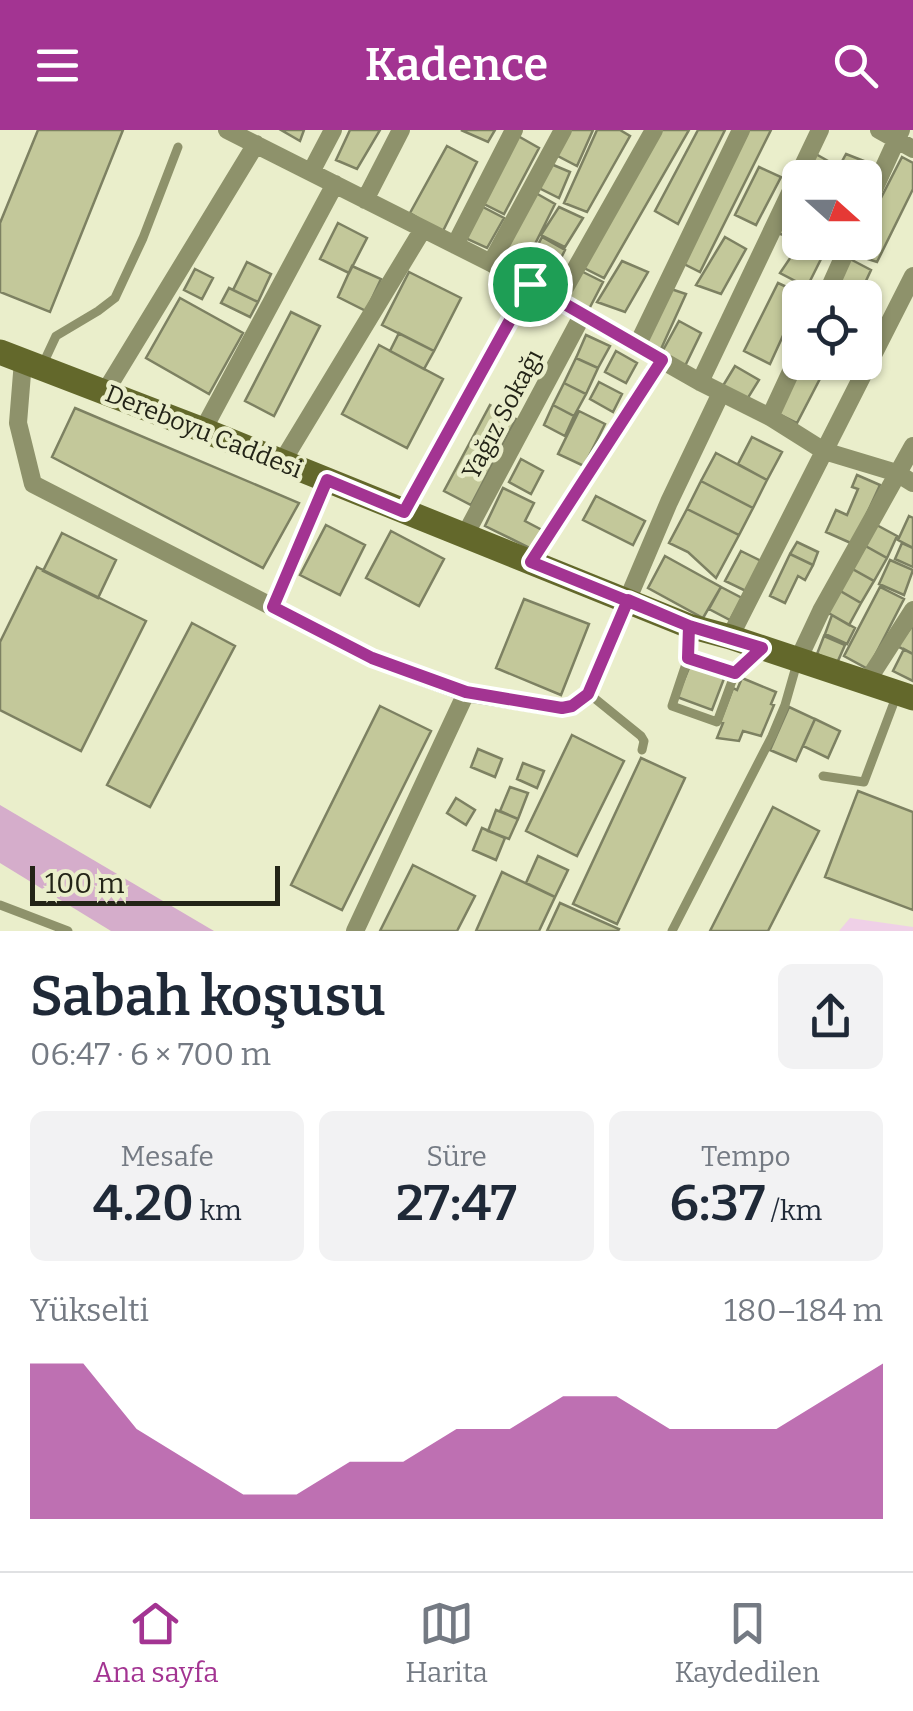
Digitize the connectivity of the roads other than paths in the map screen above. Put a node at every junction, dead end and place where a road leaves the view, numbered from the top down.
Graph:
1 (228, 130) edge
2 (332, 130) edge
3 (402, 130) edge
4 (514, 130) edge
5 (563, 130) edge
6 (654, 130) edge
7 (742, 130) edge
8 (820, 130) edge
9 (879, 130) edge
10 (904, 140) edge
11 (256, 144) junction
12 (178, 147) dead end
13 (311, 172) junction
14 (882, 179) edge
15 (334, 184) junction
16 (365, 200) junction
17 (423, 229) junction
18 (455, 245) junction
19 (491, 263) junction
20 (913, 276) edge
21 (530, 284) junction
22 (558, 300) junction
23 (583, 314) junction
24 (637, 346) junction
25 (662, 360) junction
26 (22, 361) edge
27 (787, 380) edge
28 (700, 382) junction
29 (105, 392) junction
30 (721, 393) junction
31 (770, 417) junction
32 (203, 430) junction
33 (913, 446) edge
34 (824, 451) junction
35 (282, 462) junction
36 (905, 478) edge
37 (327, 480) junction
38 (404, 512) junction
39 (464, 537) junction
40 (531, 562) junction
41 (628, 600) junction
42 (273, 607) junction
43 (913, 610) edge
44 (689, 626) junction
45 (730, 637) junction
46 (762, 648) junction
47 (688, 658) junction
48 (798, 660) junction
49 (735, 673) junction
50 (866, 682) junction
51 (466, 692) junction
52 (588, 694) junction
53 (905, 696) edge
54 (642, 750) dead end
55 (823, 776) dead end
56 (0, 905) edge
57 (68, 931) edge
58 (355, 931) edge
59 (672, 931) edge

1 - 11 street
2 - 13 street
3 - 16 street
4 - 18 street
5 - 19 street
6 - 22 street
7 - 24 street
8 - 28 street
9 - 10 street
10 - 14 street
11 - 13 street
11 - 29 street
12 - 26 lane
13 - 15 street
15 - 16 street
15 - 32 street
16 - 17 street
17 - 18 street
17 - 35 street
18 - 19 street
19 - 21 street
20 - 34 street
21 - 22 street
21 - 38 street, Yağız Sokağı
22 - 23 street
23 - 24 street
23 - 39 street, Yağız Sokağı
24 - 25 street
25 - 28 street
25 - 40 street
26 - 29 main road, Dereboyu Caddesi
26 - 42 street
27 - 31 street
28 - 30 street
29 - 32 main road, Dereboyu Caddesi
30 - 31 street
30 - 41 street
31 - 34 street
32 - 35 main road, Dereboyu Caddesi
33 - 36 street
34 - 36 street
34 - 45 street
35 - 37 main road, Dereboyu Caddesi
36 - 48 street
37 - 38 main road, Dereboyu Caddesi
37 - 42 street
38 - 39 main road, Dereboyu Caddesi
39 - 40 main road, Dereboyu Caddesi
40 - 41 main road, Dereboyu Caddesi
41 - 44 main road, Dereboyu Caddesi
41 - 52 street
42 - 51 street
43 - 50 street
44 - 45 main road, Dereboyu Caddesi
44 - 47 lane
45 - 46 main road, Dereboyu Caddesi
46 - 48 main road, Dereboyu Caddesi
46 - 49 lane
47 - 49 lane
47 - 49 lane
48 - 50 main road, Dereboyu Caddesi
48 - 59 lane
50 - 53 main road, Dereboyu Caddesi
51 - 52 street
51 - 58 street
52 - 54 lane
53 - 55 lane
56 - 57 lane

